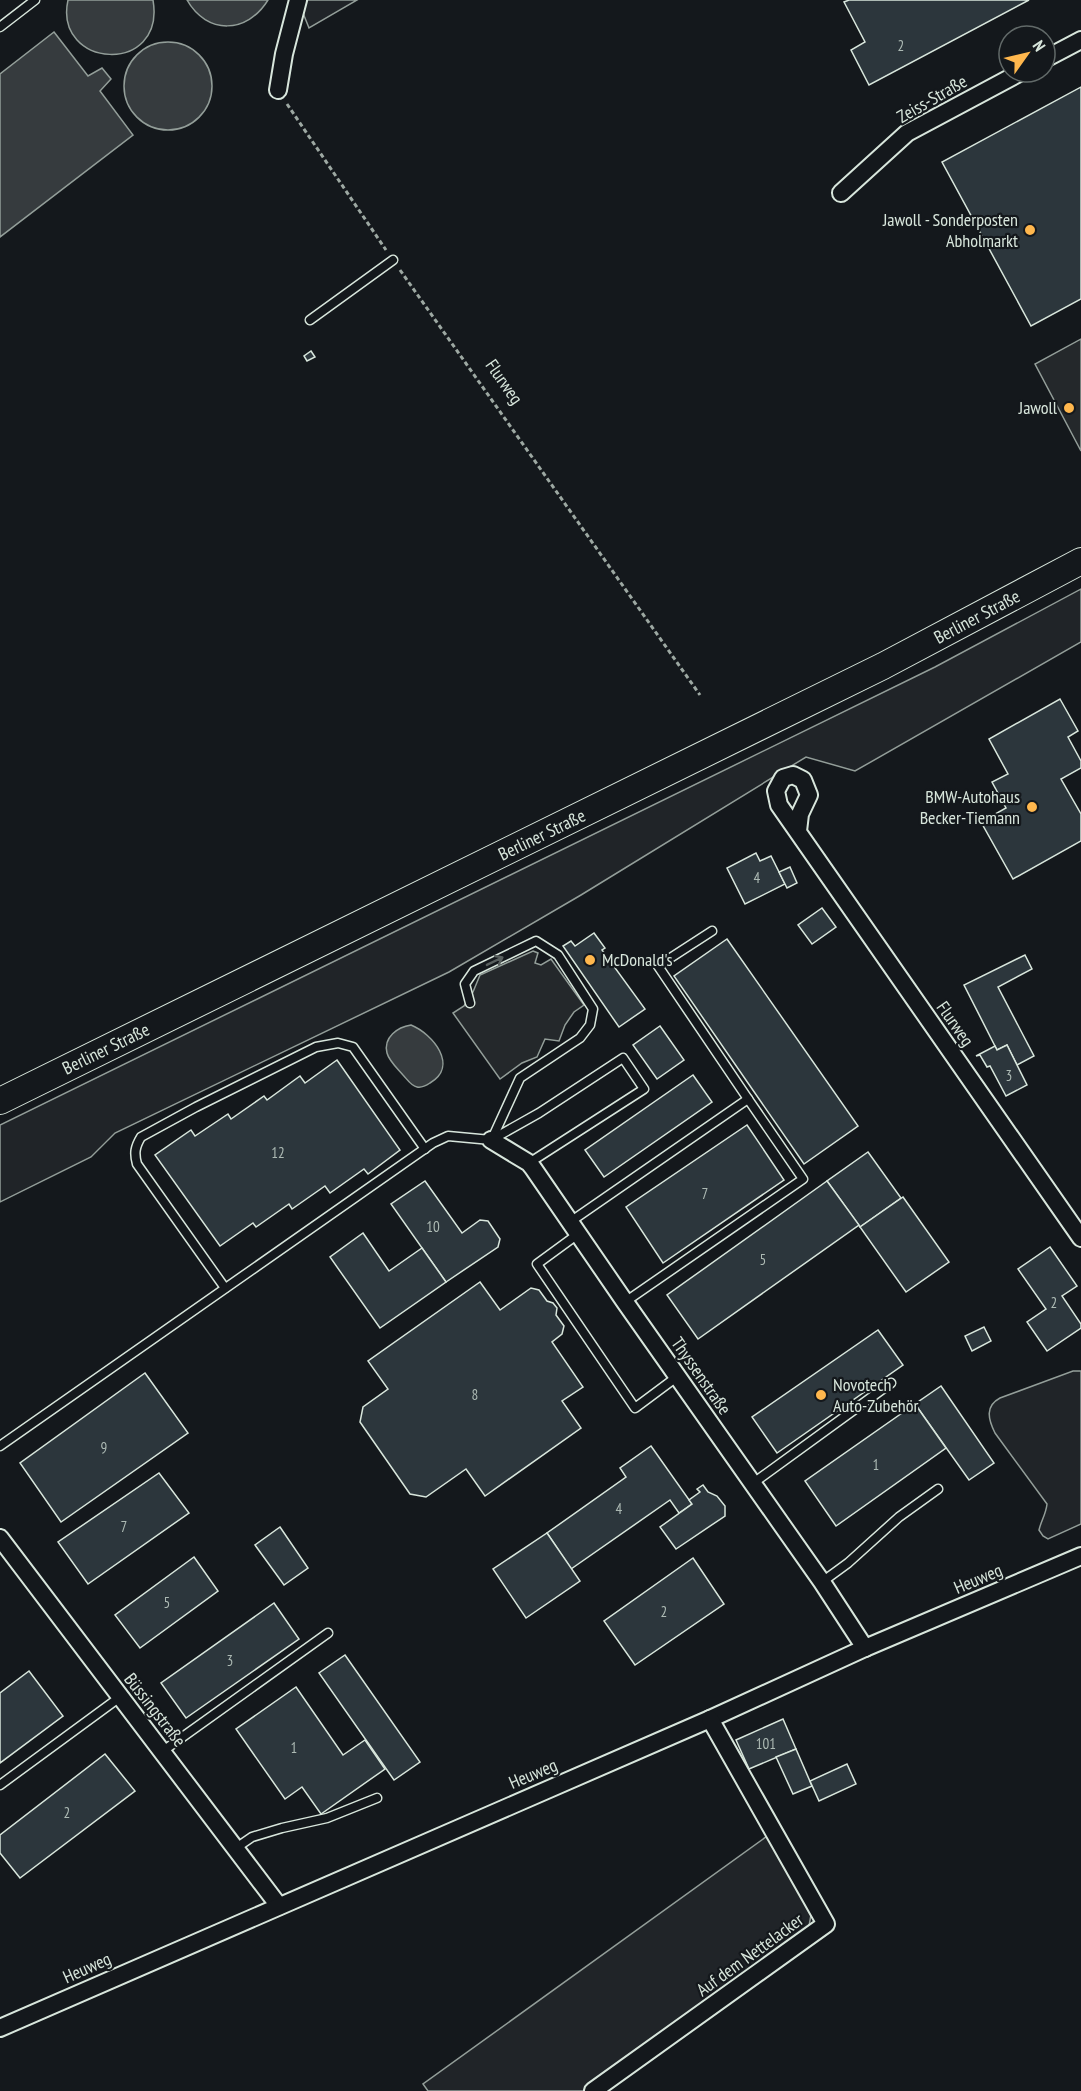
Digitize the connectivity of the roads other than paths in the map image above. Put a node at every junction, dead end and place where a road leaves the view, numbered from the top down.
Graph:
1 (35, 0) edge
2 (298, 0) edge
3 (0, 27) edge
4 (1081, 40) edge
5 (1057, 53) edge
6 (999, 84) edge
7 (278, 90) road end
8 (841, 193) dead end
9 (393, 260) road end
10 (309, 320) dead end
11 (1081, 561) edge
12 (798, 831) dead end
13 (712, 931) dead end
14 (470, 1003) dead end
15 (748, 1099) junction
16 (0, 1101) edge
17 (491, 1140) junction
18 (425, 1149) junction
19 (529, 1163) junction
20 (574, 1228) junction
21 (1081, 1238) edge
22 (225, 1288) junction
23 (625, 1302) junction
24 (678, 1376) junction
25 (891, 1383) dead end
26 (0, 1446) edge
27 (752, 1484) junction
28 (938, 1489) dead end
29 (0, 1538) edge
30 (1081, 1556) edge
31 (822, 1582) junction
32 (328, 1633) dead end
33 (865, 1648) junction
34 (120, 1697) junction
35 (710, 1719) junction
36 (163, 1751) junction
37 (0, 1785) edge
38 (377, 1798) dead end
39 (236, 1848) junction
40 (279, 1906) junction
41 (0, 2028) edge
42 (593, 2091) edge

1 - 3 lane
2 - 7 street
4 - 5 street
6 - 8 street, Zeiss-Straße
9 - 10 lane
11 - 16 main road, Berliner Straße
12 - 21 street, Flurweg
13 - 15 lane
14 -> 17 lane
15 - 20 lane
15 - 23 lane
17 - 18 lane
17 - 19 street, Thyssenstraße
17 - 19 lane
18 - 22 lane
18 - 22 lane
19 - 20 street, Thyssenstraße
20 - 23 street, Thyssenstraße
20 - 24 lane
22 - 26 lane
23 - 24 street, Thyssenstraße
24 - 27 street, Thyssenstraße
25 - 27 lane
27 - 31 street, Thyssenstraße
28 - 31 lane
29 - 34 street, Büssingstraße
30 - 33 street, Heuweg
31 - 33 street, Thyssenstraße
32 - 36 lane
33 - 35 street, Heuweg
34 - 36 street, Büssingstraße
34 - 37 lane
35 - 40 street, Heuweg
35 - 42 street, Auf dem Nettelacker
36 - 39 street, Büssingstraße
38 - 39 lane
39 - 40 street, Büssingstraße
40 - 41 street, Heuweg

